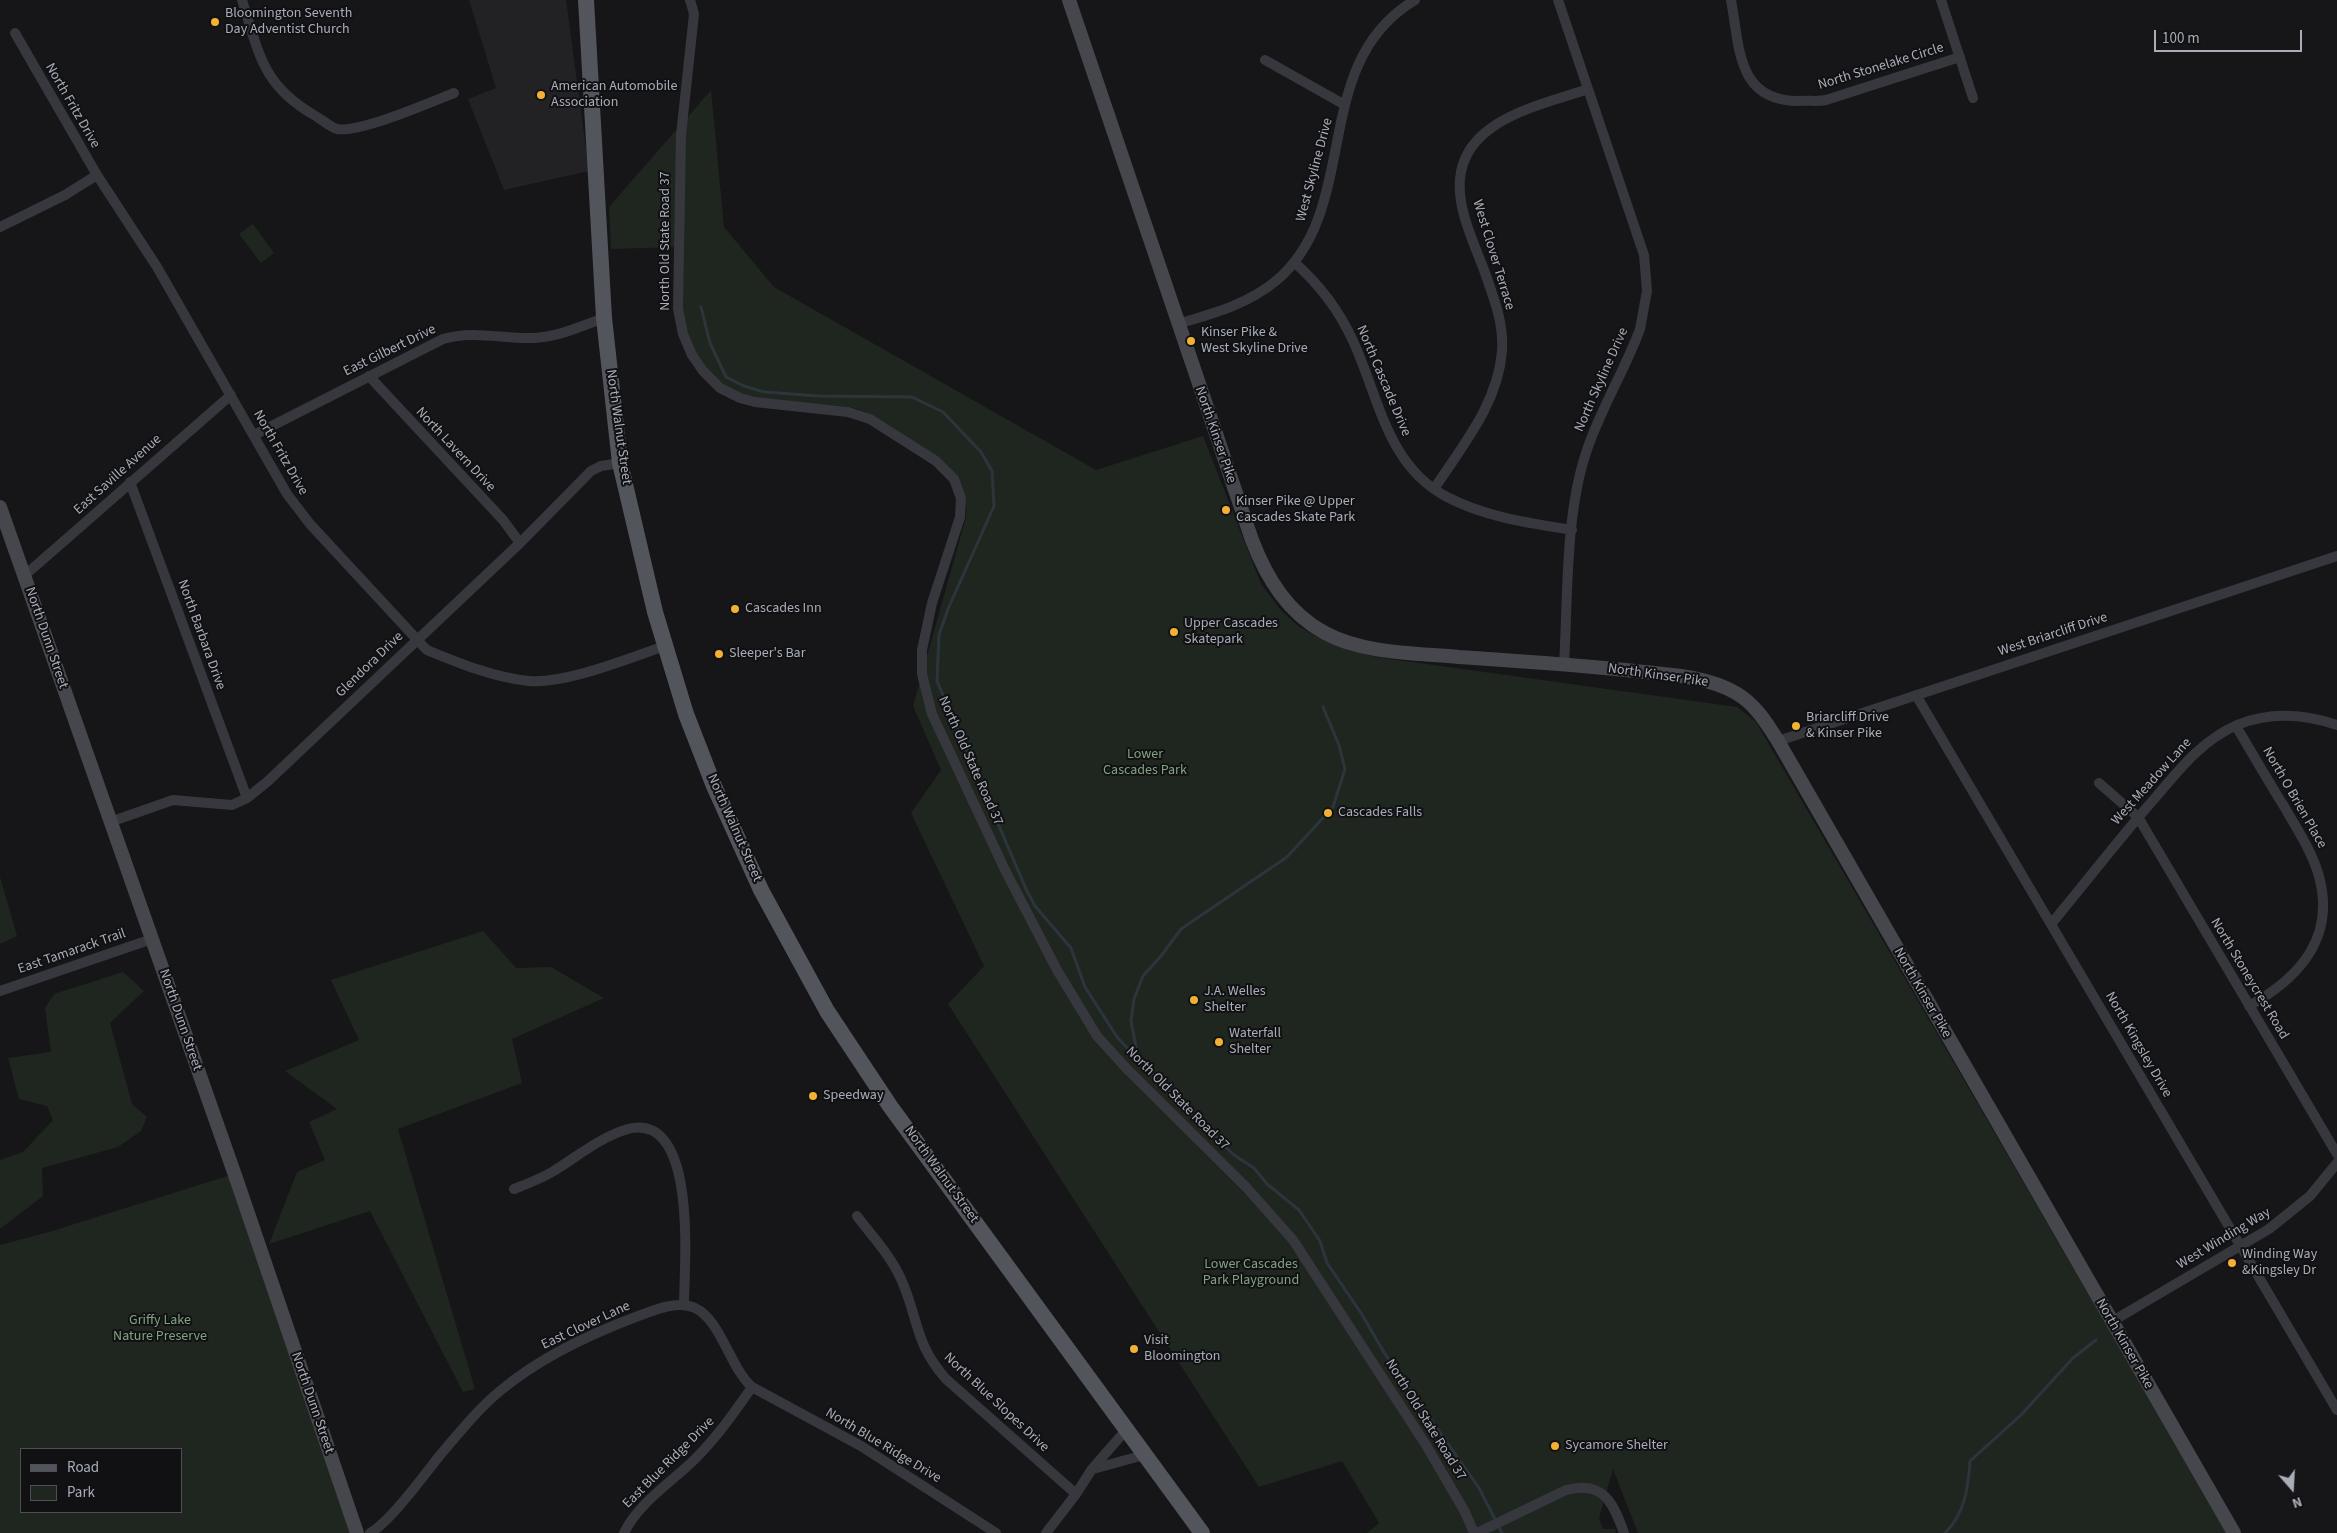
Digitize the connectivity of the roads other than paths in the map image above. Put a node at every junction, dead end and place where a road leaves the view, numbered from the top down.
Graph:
1 (242, 0) edge
2 (586, 0) edge
3 (690, 0) edge
4 (1069, 0) edge
5 (1415, 0) edge
6 (1558, 0) edge
7 (1731, 0) edge
8 (1941, 0) edge
9 (15, 33) dead end
10 (1960, 57) junction
11 (1265, 60) dead end
12 (1588, 89) junction
13 (454, 93) dead end
14 (1973, 98) dead end
15 (1345, 105) junction
16 (97, 176) junction
17 (0, 227) edge
18 (1294, 262) junction
19 (604, 318) junction
20 (1177, 324) junction
21 (369, 376) junction
22 (231, 395) junction
23 (254, 435) junction
24 (620, 463) junction
25 (130, 482) junction
26 (1434, 489) junction
27 (0, 507) edge
28 (1572, 530) junction
29 (520, 544) junction
30 (2337, 556) edge
31 (24, 576) junction
32 (416, 639) junction
33 (665, 646) junction
34 (1564, 665) junction
35 (1916, 695) junction
36 (2337, 725) edge
37 (2236, 726) junction
38 (1778, 741) junction
39 (2099, 782) dead end
40 (247, 798) junction
41 (2138, 817) junction
42 (110, 822) junction
43 (2051, 924) junction
44 (152, 939) junction
45 (0, 991) edge
46 (2249, 1006) junction
47 (2337, 1154) edge
48 (2337, 1163) edge
49 (514, 1189) dead end
50 (857, 1216) dead end
51 (2241, 1246) junction
52 (684, 1305) junction
53 (2112, 1322) junction
54 (752, 1387) junction
55 (2337, 1410) edge
56 (1126, 1430) junction
57 (1144, 1455) junction
58 (1092, 1469) junction
59 (1076, 1494) junction
60 (357, 1533) edge
61 (370, 1533) edge
62 (624, 1533) edge
63 (996, 1533) edge
64 (1046, 1533) edge
65 (1202, 1533) edge
66 (1476, 1533) edge
67 (1624, 1533) edge
68 (2234, 1533) edge

1 - 13 street
2 - 19 main road, North Walnut Street
3 - 66 street, North Old State Road 37
4 - 20 street, North Kinser Pike
5 - 15 street, West Skyline Drive
6 - 12 street, North Skyline Drive
7 - 10 street, North Stonelake Circle
8 - 10 street
9 - 16 street, North Fritz Drive
10 - 14 street
11 - 15 street
12 - 26 street, West Clover Terrace
12 - 28 street, North Skyline Drive
15 - 18 street, West Skyline Drive
16 - 17 street
16 - 22 street, North Fritz Drive
18 - 20 street, West Skyline Drive
18 - 26 street, North Cascade Drive
19 - 21 street, East Gilbert Drive
19 - 24 main road, North Walnut Street
20 - 34 street, North Kinser Pike
21 - 23 street, East Gilbert Drive
21 - 29 street, North Lavern Drive
22 - 23 street, North Fritz Drive
22 - 25 street, East Saville Avenue
23 - 32 street, North Fritz Drive
24 - 29 street, Glendora Drive
24 - 33 main road, North Walnut Street
25 - 31 street, East Saville Avenue
25 - 40 street, North Barbara Drive
26 - 28 street, North Cascade Drive
27 - 31 street, North Dunn Street
28 - 34 street, North Skyline Drive
29 - 32 street, Glendora Drive
30 - 35 street, West Briarcliff Drive
31 - 42 street, North Dunn Street
32 - 33 street, North Fritz Drive
32 - 40 street, Glendora Drive
33 - 56 main road, North Walnut Street
34 - 38 street, North Kinser Pike
35 - 38 street, West Briarcliff Drive
35 - 43 street, North Kingsley Drive
36 - 37 street, West Meadow Lane
37 - 41 street, West Meadow Lane
37 - 46 street, North O Brien Place
38 - 53 street, North Kinser Pike
39 - 41 street, North Stoneycrest Road
40 - 42 street, Glendora Drive
41 - 43 street, West Meadow Lane
41 - 46 street, North Stoneycrest Road
42 - 44 street, North Dunn Street
43 - 51 street, North Kingsley Drive
44 - 45 street, East Tamarack Trail
44 - 60 street, North Dunn Street
46 - 47 street, North Stoneycrest Road
48 - 51 street, West Winding Way
49 - 52 street
50 - 59 street, North Blue Slopes Drive
51 - 53 street, West Winding Way
51 - 55 street, North Kingsley Drive
52 - 54 street
52 - 61 street, East Clover Lane
53 - 68 street, North Kinser Pike
54 - 62 street, East Blue Ridge Drive
54 - 63 street, North Blue Ridge Drive
56 - 57 main road, North Walnut Street
56 - 58 street
57 - 58 street
57 - 65 main road, North Walnut Street
58 - 59 street
59 - 64 street
66 - 67 street

